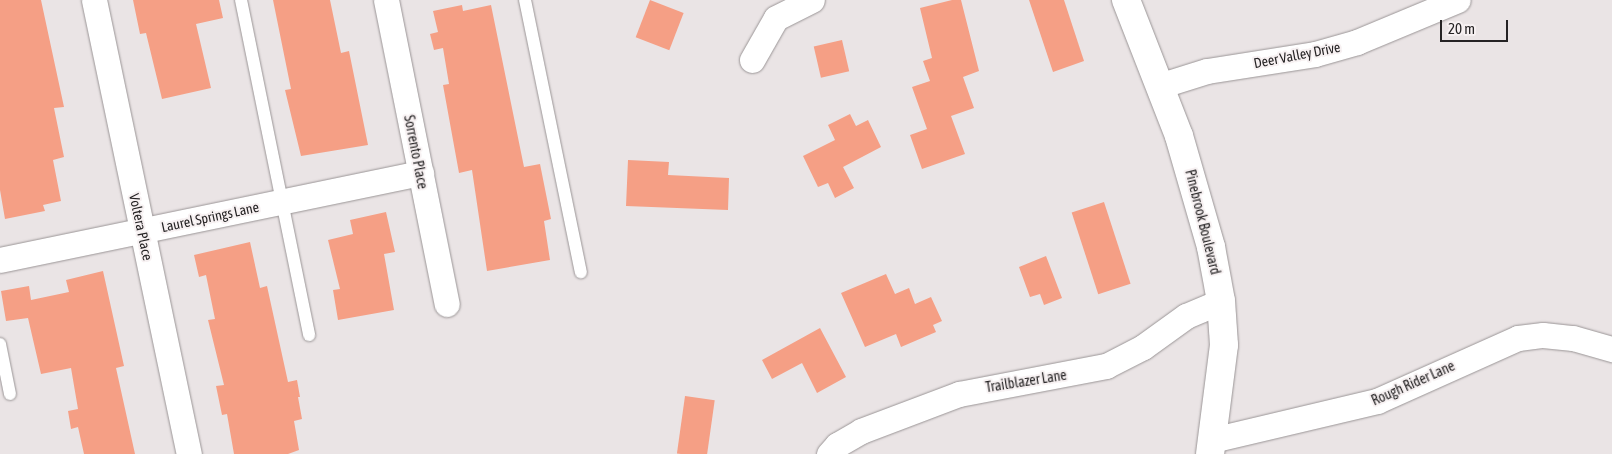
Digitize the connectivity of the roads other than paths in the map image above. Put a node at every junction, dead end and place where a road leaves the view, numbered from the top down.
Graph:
1 (94, 0) edge
2 (241, 0) edge
3 (386, 0) edge
4 (525, 0) edge
5 (812, 0) edge
6 (1126, 0) edge
7 (1458, 0) edge
8 (752, 60) dead end
9 (1159, 86) junction
10 (421, 174) junction
11 (282, 202) junction
12 (142, 231) junction
13 (0, 260) edge
14 (581, 272) dead end
15 (1221, 301) junction
16 (447, 304) dead end
17 (309, 335) dead end
18 (0, 344) edge
19 (1612, 349) edge
20 (10, 394) dead end
21 (1211, 447) edge
22 (189, 454) edge
23 (829, 454) edge

1 - 12 street, Voltera Place
2 - 11 lane
3 - 10 street, Sorrento Place
4 - 14 lane
5 - 8 street
6 - 9 street, Pinebrook Boulevard
7 - 9 street, Deer Valley Drive
9 - 15 street, Pinebrook Boulevard
10 - 11 street, Laurel Springs Lane
10 - 16 street, Sorrento Place
11 - 12 street, Laurel Springs Lane
11 - 17 lane
12 - 13 street, Laurel Springs Lane
12 - 22 street, Voltera Place
15 - 21 street, Pinebrook Boulevard
15 - 23 street, Trailblazer Lane
18 - 20 lane
19 - 21 street, Rough Rider Lane

